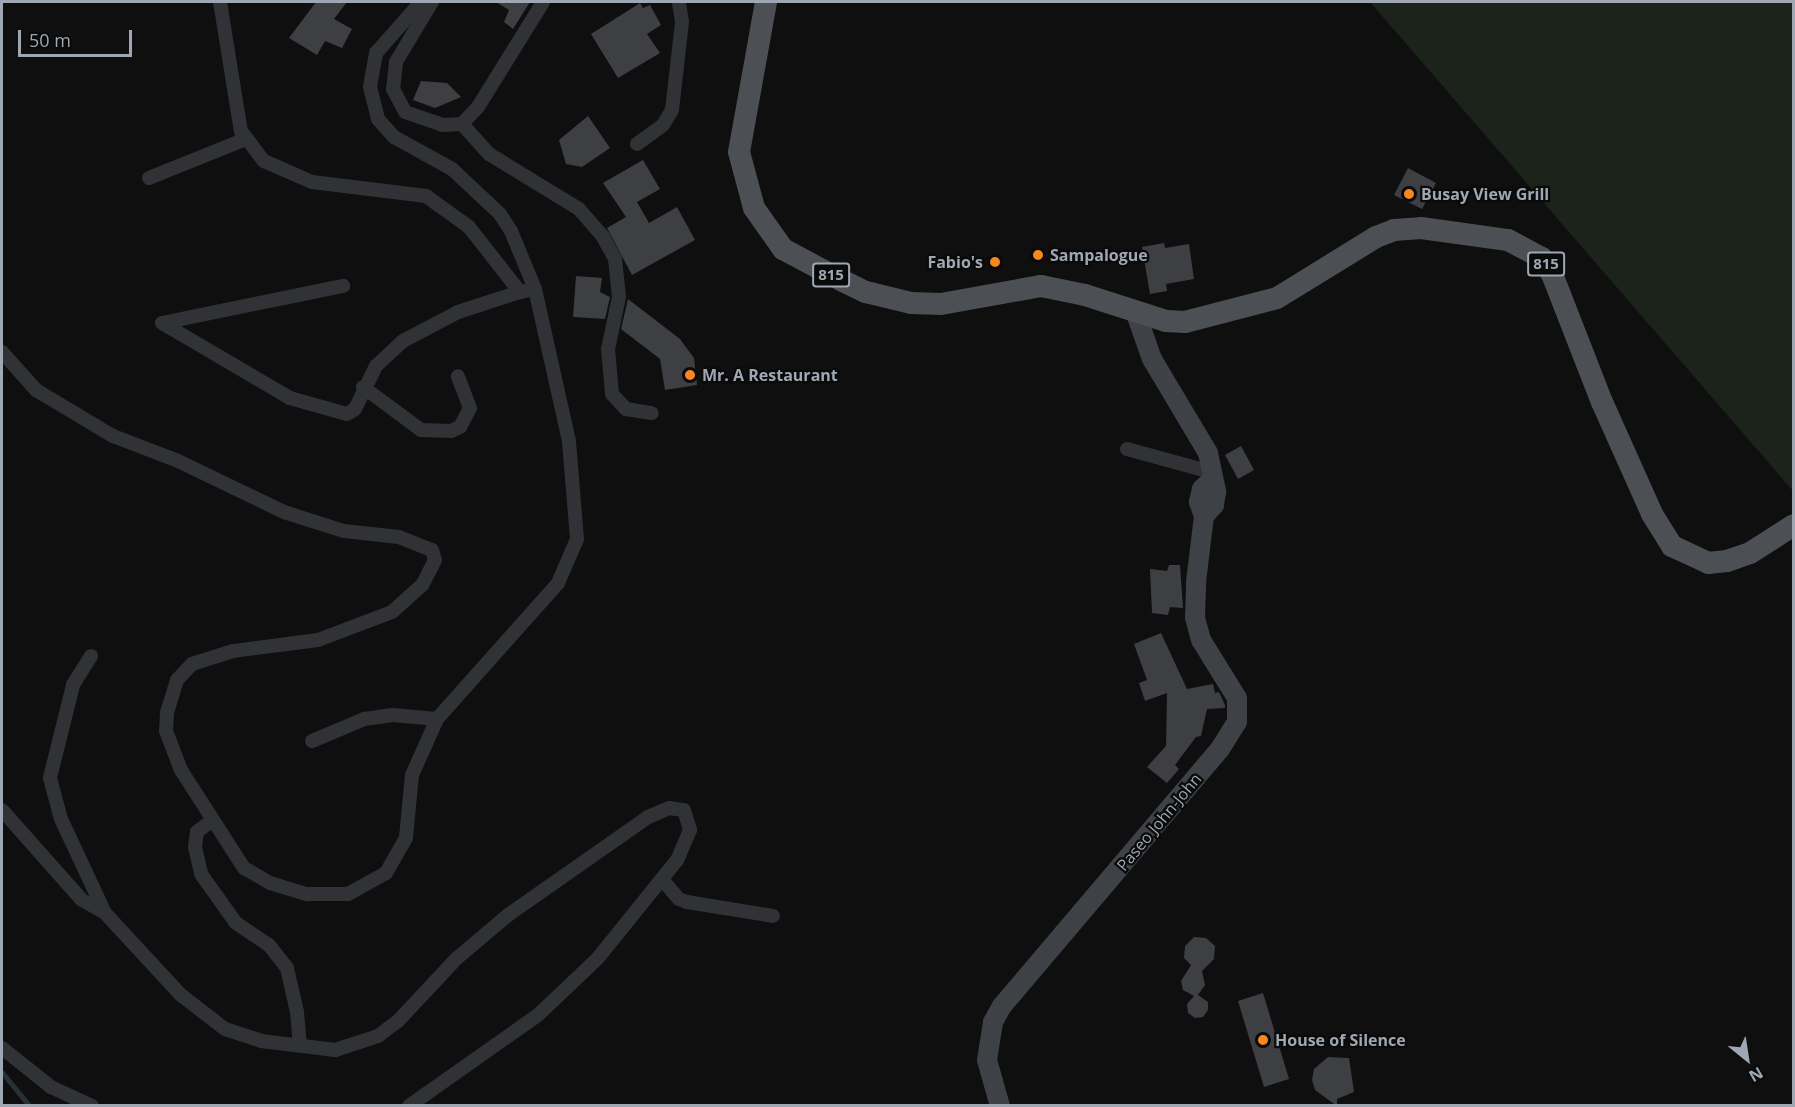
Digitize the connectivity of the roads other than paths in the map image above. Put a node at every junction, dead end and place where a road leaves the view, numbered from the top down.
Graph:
1 (220, 2) edge
2 (421, 2) edge
3 (432, 2) edge
4 (543, 2) edge
5 (679, 2) edge
6 (766, 2) edge
7 (462, 124) junction
8 (246, 139) junction
9 (637, 144) dead end
10 (149, 178) dead end
11 (343, 286) dead end
12 (535, 289) junction
13 (520, 292) junction
14 (1135, 311) junction
15 (2, 352) edge
16 (458, 376) dead end
17 (363, 387) junction
18 (652, 413) dead end
19 (1126, 449) dead end
20 (1211, 476) junction
21 (1794, 525) edge
22 (91, 656) dead end
23 (437, 719) junction
24 (312, 741) dead end
25 (2, 810) edge
26 (211, 821) junction
27 (662, 879) junction
28 (105, 913) junction
29 (773, 916) dead end
30 (300, 1045) junction
31 (2, 1048) edge
32 (92, 1106) edge
33 (409, 1106) edge
34 (1000, 1106) edge

1 - 8 street
2 - 12 street
3 - 7 street
4 - 7 street
5 - 9 street
6 - 14 main road, 815
7 - 18 street
8 - 10 street
8 - 13 street
11 - 17 street
12 - 13 street
12 - 23 street
13 - 17 street
14 - 20 street
14 - 21 main road, 815
15 - 26 street
16 - 17 street
19 - 20 street
20 - 34 street, Paseo John-John
22 - 28 street
23 - 24 street
23 - 26 street
25 - 28 street
26 - 30 street
27 - 29 street
27 - 30 street
27 - 33 street
28 - 30 street
31 - 32 street

